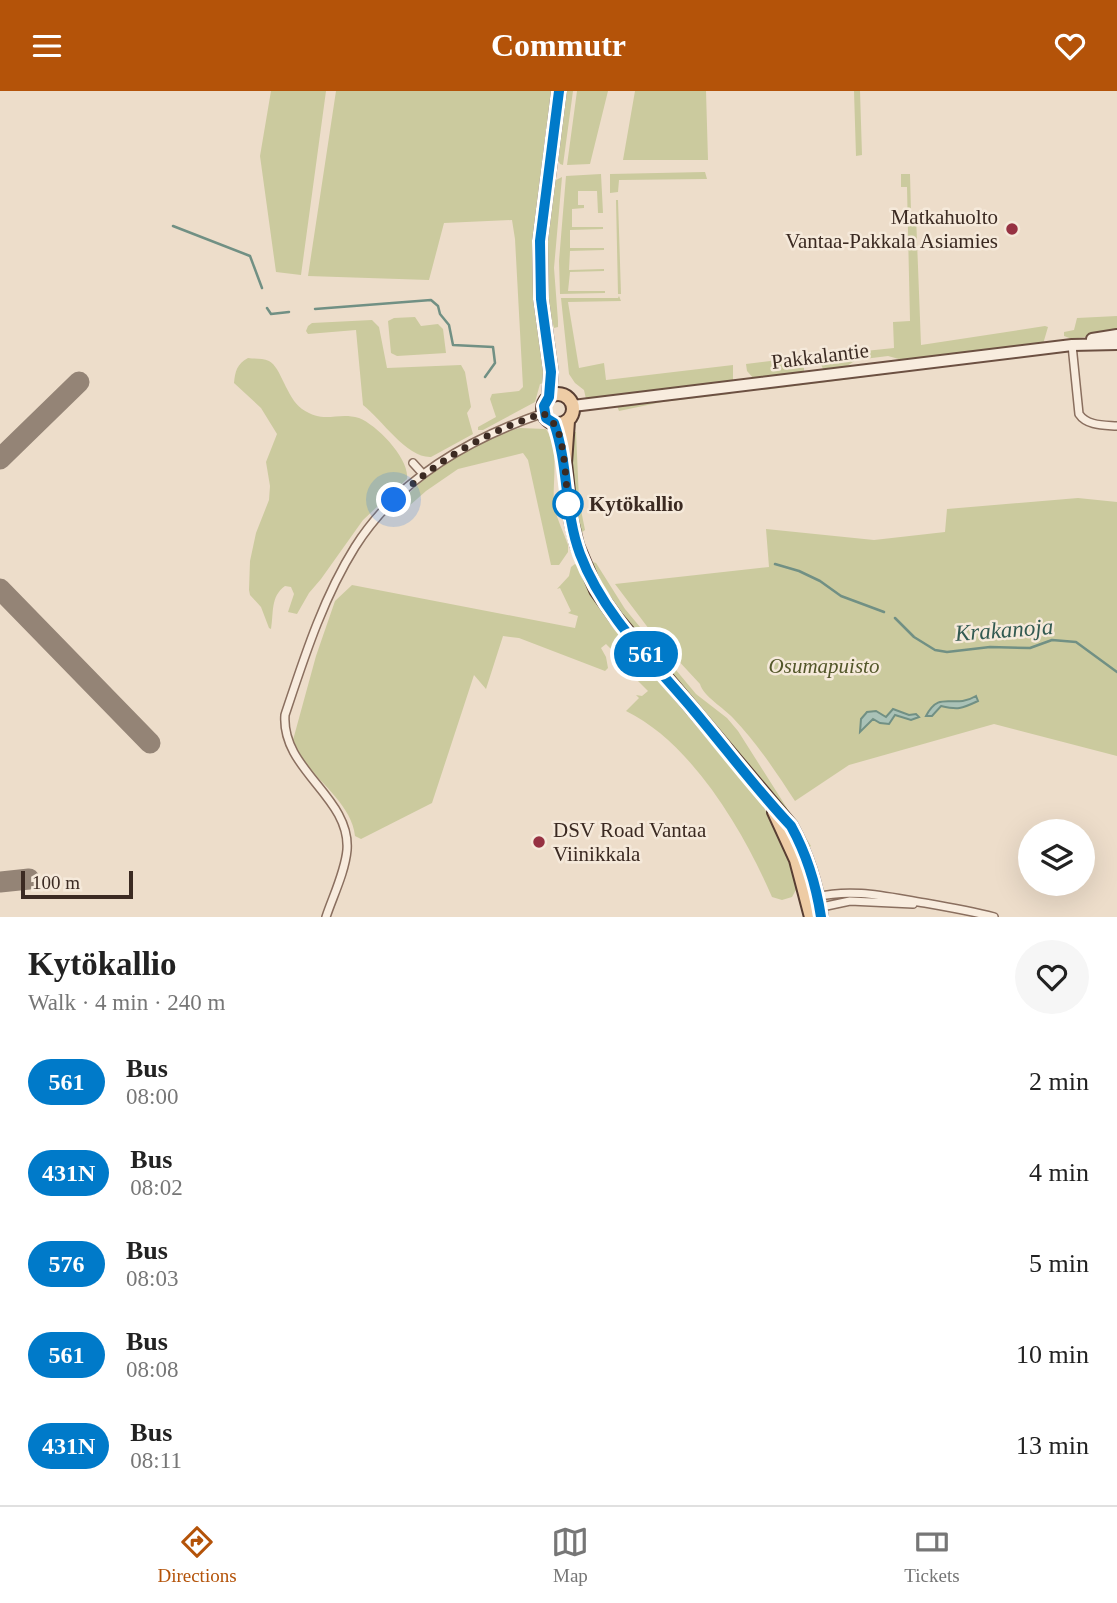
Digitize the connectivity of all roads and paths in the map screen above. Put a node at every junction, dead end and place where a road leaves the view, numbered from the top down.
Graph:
1 (559, 91) edge
2 (1117, 335) edge
3 (1117, 344) edge
4 (1072, 345) junction
5 (551, 372) junction
6 (564, 395) junction
7 (549, 397) junction
8 (573, 406) junction
9 (544, 413) junction
10 (561, 422) junction
11 (1117, 426) edge
12 (414, 463) dead end
13 (423, 474) junction
14 (814, 908) edge
15 (326, 917) edge
16 (994, 917) edge

1 - 5 main road
2 - 4 main road, Pakkalantie
3 - 4 main road, Pakkalantie
4 - 8 main road, Pakkalantie
4 - 11 street
5 - 6 main road
5 - 7 main road
6 - 7 main road
6 - 8 main road
7 - 9 main road
8 - 10 main road
9 - 10 main road
9 - 13 street
10 - 14 main road
12 - 13 street
13 - 15 street
14 - 16 street

